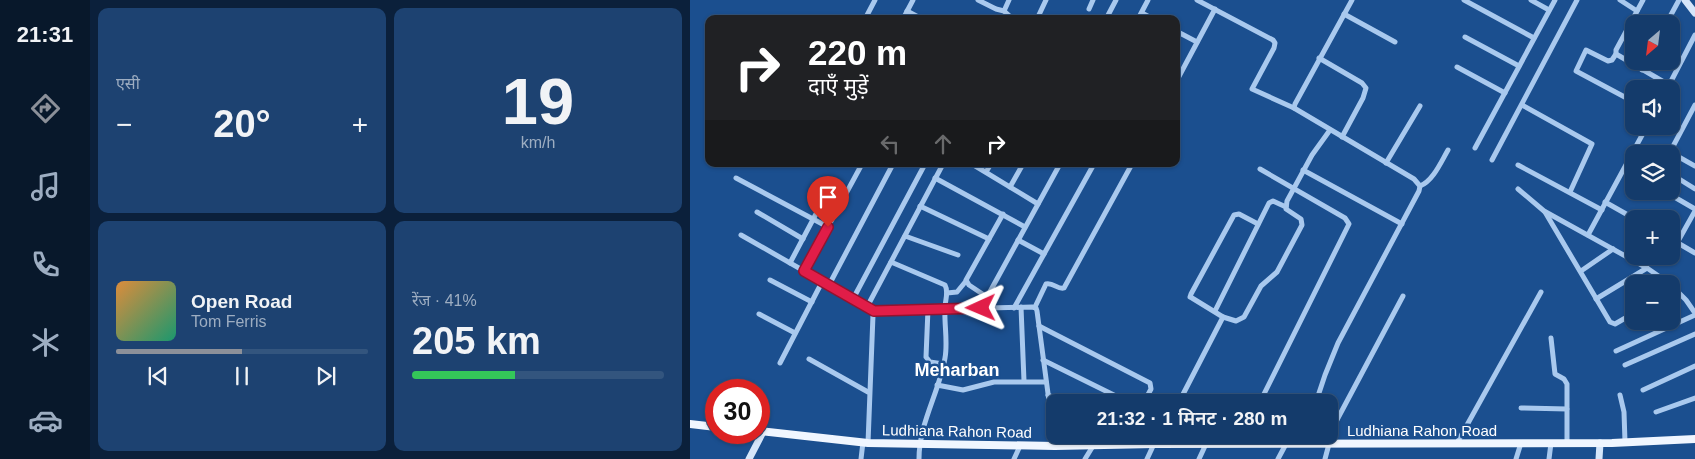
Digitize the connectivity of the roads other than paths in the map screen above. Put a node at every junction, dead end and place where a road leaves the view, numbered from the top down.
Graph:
1 (875, 0) edge
2 (913, 0) edge
3 (978, 0) edge
4 (1009, 0) edge
5 (1046, 0) edge
6 (1093, 0) edge
7 (1116, 0) edge
8 (1148, 0) edge
9 (1197, 0) edge
10 (1352, 0) edge
11 (1464, 0) edge
12 (1531, 0) edge
13 (1555, 0) edge
14 (1577, 0) edge
15 (1620, 0) edge
16 (1643, 0) edge
17 (1679, 0) edge
18 (1685, 0) edge
19 (1088, 9) dead end
20 (1215, 9) junction
21 (1549, 10) junction
22 (907, 11) junction
23 (1004, 11) junction
24 (1637, 11) junction
25 (1142, 13) joint
26 (1695, 13) edge
27 (1344, 14) junction
28 (868, 15) edge
29 (905, 15) edge
30 (914, 15) edge
31 (1008, 15) edge
32 (1039, 15) edge
33 (1108, 15) edge
34 (1146, 15) edge
35 (1671, 15) edge
36 (1180, 33) edge
37 (1695, 35) edge
38 (1465, 37) dead end
39 (1534, 38) junction
40 (1197, 42) junction
41 (1395, 42) dead end
42 (1616, 54) junction
43 (1319, 58) junction
44 (1625, 60) edge
45 (1519, 66) junction
46 (1457, 67) dead end
47 (1642, 70) edge
48 (1180, 74) edge
49 (1657, 80) edge
50 (1672, 80) edge
51 (1504, 93) junction
52 (1625, 97) edge
53 (1522, 105) junction
54 (1695, 105) edge
55 (1420, 106) dead end
56 (1294, 108) junction
57 (1330, 130) junction
58 (1642, 135) edge
59 (1342, 137) junction
60 (1673, 145) edge
61 (1475, 148) dead end
62 (1448, 150) dead end
63 (1680, 158) edge
64 (1492, 160) dead end
65 (1386, 163) junction
66 (1518, 165) dead end
67 (1695, 166) edge
68 (858, 167) edge
69 (891, 167) edge
70 (922, 167) edge
71 (941, 167) edge
72 (977, 167) edge
73 (989, 167) edge
74 (1021, 167) edge
75 (1058, 167) edge
76 (1092, 167) edge
77 (1130, 167) edge
78 (1260, 169) dead end
79 (1304, 170) junction
80 (986, 172) junction
81 (736, 178) dead end
82 (935, 178) junction
83 (1680, 180) edge
84 (1420, 186) junction
85 (1010, 187) junction
86 (1294, 188) junction
87 (1518, 189) dead end
88 (1695, 189) edge
89 (1570, 192) junction
90 (826, 195) dead end
91 (1679, 200) edge
92 (1606, 202) junction
93 (1038, 204) junction
94 (920, 206) junction
95 (1286, 207) junction
96 (1602, 210) junction
97 (1695, 210) edge
98 (1544, 211) junction
99 (756, 212) dead end
100 (1625, 213) edge
101 (1003, 214) junction
102 (813, 219) junction
103 (1258, 224) junction
104 (1402, 224) junction
105 (828, 227) junction
106 (1025, 227) junction
107 (742, 236) dead end
108 (905, 236) junction
109 (1588, 236) junction
110 (1680, 238) edge
111 (803, 239) junction
112 (989, 239) junction
113 (1018, 240) junction
114 (1680, 245) edge
115 (1613, 249) junction
116 (1695, 253) edge
117 (1044, 254) junction
118 (958, 255) dead end
119 (891, 262) junction
120 (790, 263) junction
121 (1647, 268) junction
122 (804, 271) junction
123 (1581, 271) junction
124 (1658, 275) edge
125 (770, 280) dead end
126 (966, 280) junction
127 (822, 282) junction
128 (829, 285) junction
129 (1541, 292) dead end
130 (947, 293) junction
131 (1403, 296) dead end
132 (987, 297) junction
133 (1680, 297) edge
134 (853, 299) junction
135 (1596, 299) junction
136 (812, 302) junction
137 (867, 307) junction
138 (1021, 307) junction
139 (1034, 307) junction
140 (981, 308) junction
141 (1014, 308) junction
142 (928, 309) junction
143 (945, 309) junction
144 (874, 311) junction
145 (1215, 311) junction
146 (760, 314) dead end
147 (1695, 314) edge
148 (1223, 317) junction
149 (1625, 318) edge
150 (1039, 326) junction
151 (795, 333) junction
152 (1695, 334) edge
153 (1552, 338) dead end
154 (1616, 351) dead end
155 (809, 359) dead end
156 (1043, 360) junction
157 (780, 363) dead end
158 (944, 364) junction
159 (1625, 365) dead end
160 (1695, 366) edge
161 (1024, 381) junction
162 (1046, 382) junction
163 (937, 386) junction
164 (1643, 390) dead end
165 (868, 392) junction
166 (1048, 394) edge
167 (1112, 394) edge
168 (1148, 394) edge
169 (1183, 394) edge
170 (1264, 394) edge
171 (1319, 394) edge
172 (1620, 395) dead end
173 (1695, 398) edge
174 (1521, 408) dead end
175 (1567, 409) junction
176 (1656, 412) dead end
177 (1338, 417) edge
178 (690, 424) edge
179 (705, 426) edge
180 (770, 432) edge
181 (1695, 439) edge
182 (865, 442) junction
183 (1625, 442) junction
184 (1457, 443) junction
185 (1521, 443) junction
186 (1551, 443) junction
187 (1567, 443) junction
188 (1600, 443) junction
189 (755, 444) edge
190 (919, 444) junction
191 (1156, 444) joint
192 (1206, 444) edge
193 (1286, 444) edge
194 (1327, 444) edge
195 (1338, 444) edge
196 (1122, 445) joint
197 (1020, 446) junction
198 (1055, 446) joint
199 (1093, 446) junction
200 (749, 459) edge
201 (861, 459) edge
202 (919, 459) edge
203 (1014, 459) edge
204 (1085, 459) edge
205 (1147, 459) edge
206 (1199, 459) edge
207 (1278, 459) edge
208 (1325, 459) edge
209 (1516, 459) edge
210 (1549, 459) edge
211 (1599, 459) edge

1 - 28 street
2 - 22 street
3 - 23 street
4 - 23 street
5 - 32 street
6 - 19 street
7 - 33 street
8 - 25 street
9 - 20 street
10 - 27 street
11 - 39 street
12 - 21 street
13 - 21 street
14 - 53 street
15 - 24 street
16 - 24 street
17 - 35 street
18 - 26 street
20 - 40 street
20 - 56 street
21 - 39 street
22 - 29 street
22 - 30 street
23 - 31 street
24 - 42 street
25 - 34 street
27 - 41 street
27 - 43 street
36 - 40 street
37 - 50 street
38 - 45 street
39 - 45 street
40 - 48 street
42 - 44 street
42 - 52 street
43 - 56 street
43 - 59 street
45 - 51 street
46 - 51 street
47 - 49 street
51 - 61 street
53 - 64 street
53 - 89 street
54 - 60 street
55 - 65 street
56 - 57 street
57 - 59 street
57 - 79 street
58 - 92 street
59 - 65 street
62 - 84 street
63 - 67 street
65 - 84 street
66 - 89 street
68 - 105 street
69 - 128 street
70 - 134 street
71 - 82 street
72 - 80 street
73 - 80 street
74 - 85 street
75 - 93 street
76 - 117 street
77 - 139 street
78 - 86 street
79 - 86 street
79 - 104 street
80 - 85 street
81 - 102 street
82 - 94 street
82 - 101 street
83 - 88 street
84 - 104 street
85 - 93 street
86 - 95 street
86 - 170 street
87 - 98 street
89 - 96 street
90 - 102 street
91 - 97 street
92 - 96 street
92 - 100 street
93 - 106 street
94 - 108 street
94 - 112 street
95 - 103 street
95 - 148 street
96 - 109 street
97 - 110 street
98 - 109 street
98 - 123 street
99 - 111 street
101 - 106 street
101 - 112 street
102 - 105 street
102 - 111 street
103 - 145 street
103 - 145 street
104 - 171 street
105 - 122 street
106 - 113 street
107 - 120 street
108 - 118 street
108 - 119 street
109 - 115 street
111 - 120 street
112 - 126 street
113 - 117 street
113 - 132 street
114 - 116 street
115 - 121 street
115 - 123 street
117 - 141 street
119 - 130 street
119 - 137 street
120 - 122 street
121 - 124 street
121 - 135 street
122 - 127 street
123 - 135 street
125 - 136 street
126 - 130 street
126 - 132 street
127 - 128 street
127 - 136 street
128 - 134 street
129 - 184 street
130 - 143 street
131 - 177 street
132 - 140 street
133 - 147 street
134 - 137 street
135 - 149 street
136 - 151 street
137 - 144 street
138 - 139 street
138 - 141 street
138 - 161 street
139 - 150 street
140 - 141 street
140 - 143 street
142 - 143 street
142 - 144 street
142 - 158 street
143 - 158 street
144 - 165 street
145 - 148 street
146 - 151 street
147 - 154 street
148 - 169 street
150 - 156 street
150 - 168 street
151 - 157 street
152 - 159 street
153 - 175 street
155 - 165 street
156 - 162 street
156 - 167 street
158 - 163 street
160 - 164 street
161 - 162 street
161 - 163 street
162 - 166 street
163 - 190 street
165 - 182 street
172 - 183 street
173 - 176 street
174 - 175 street
175 - 187 street
178 - 179 main road
180 - 182 main road, Ludhiana Rahon Road
181 - 183 main road, Ludhiana Rahon Road
182 - 190 main road, Ludhiana Rahon Road
182 - 201 street
183 - 188 main road, Ludhiana Rahon Road
184 - 185 main road, Ludhiana Rahon Road
184 - 195 main road, Ludhiana Rahon Road
185 - 186 main road, Ludhiana Rahon Road
185 - 209 street
186 - 187 main road, Ludhiana Rahon Road
186 - 210 street
187 - 188 main road, Ludhiana Rahon Road
188 - 211 street
189 - 200 street
190 - 197 main road, Ludhiana Rahon Road
190 - 202 street
191 - 196 main road, Ludhiana Rahon Road
191 - 205 street
192 - 206 street
193 - 207 street
194 - 208 street
196 - 199 main road, Ludhiana Rahon Road
197 - 198 main road, Ludhiana Rahon Road
197 - 203 street
198 - 199 main road, Ludhiana Rahon Road
199 - 204 street

